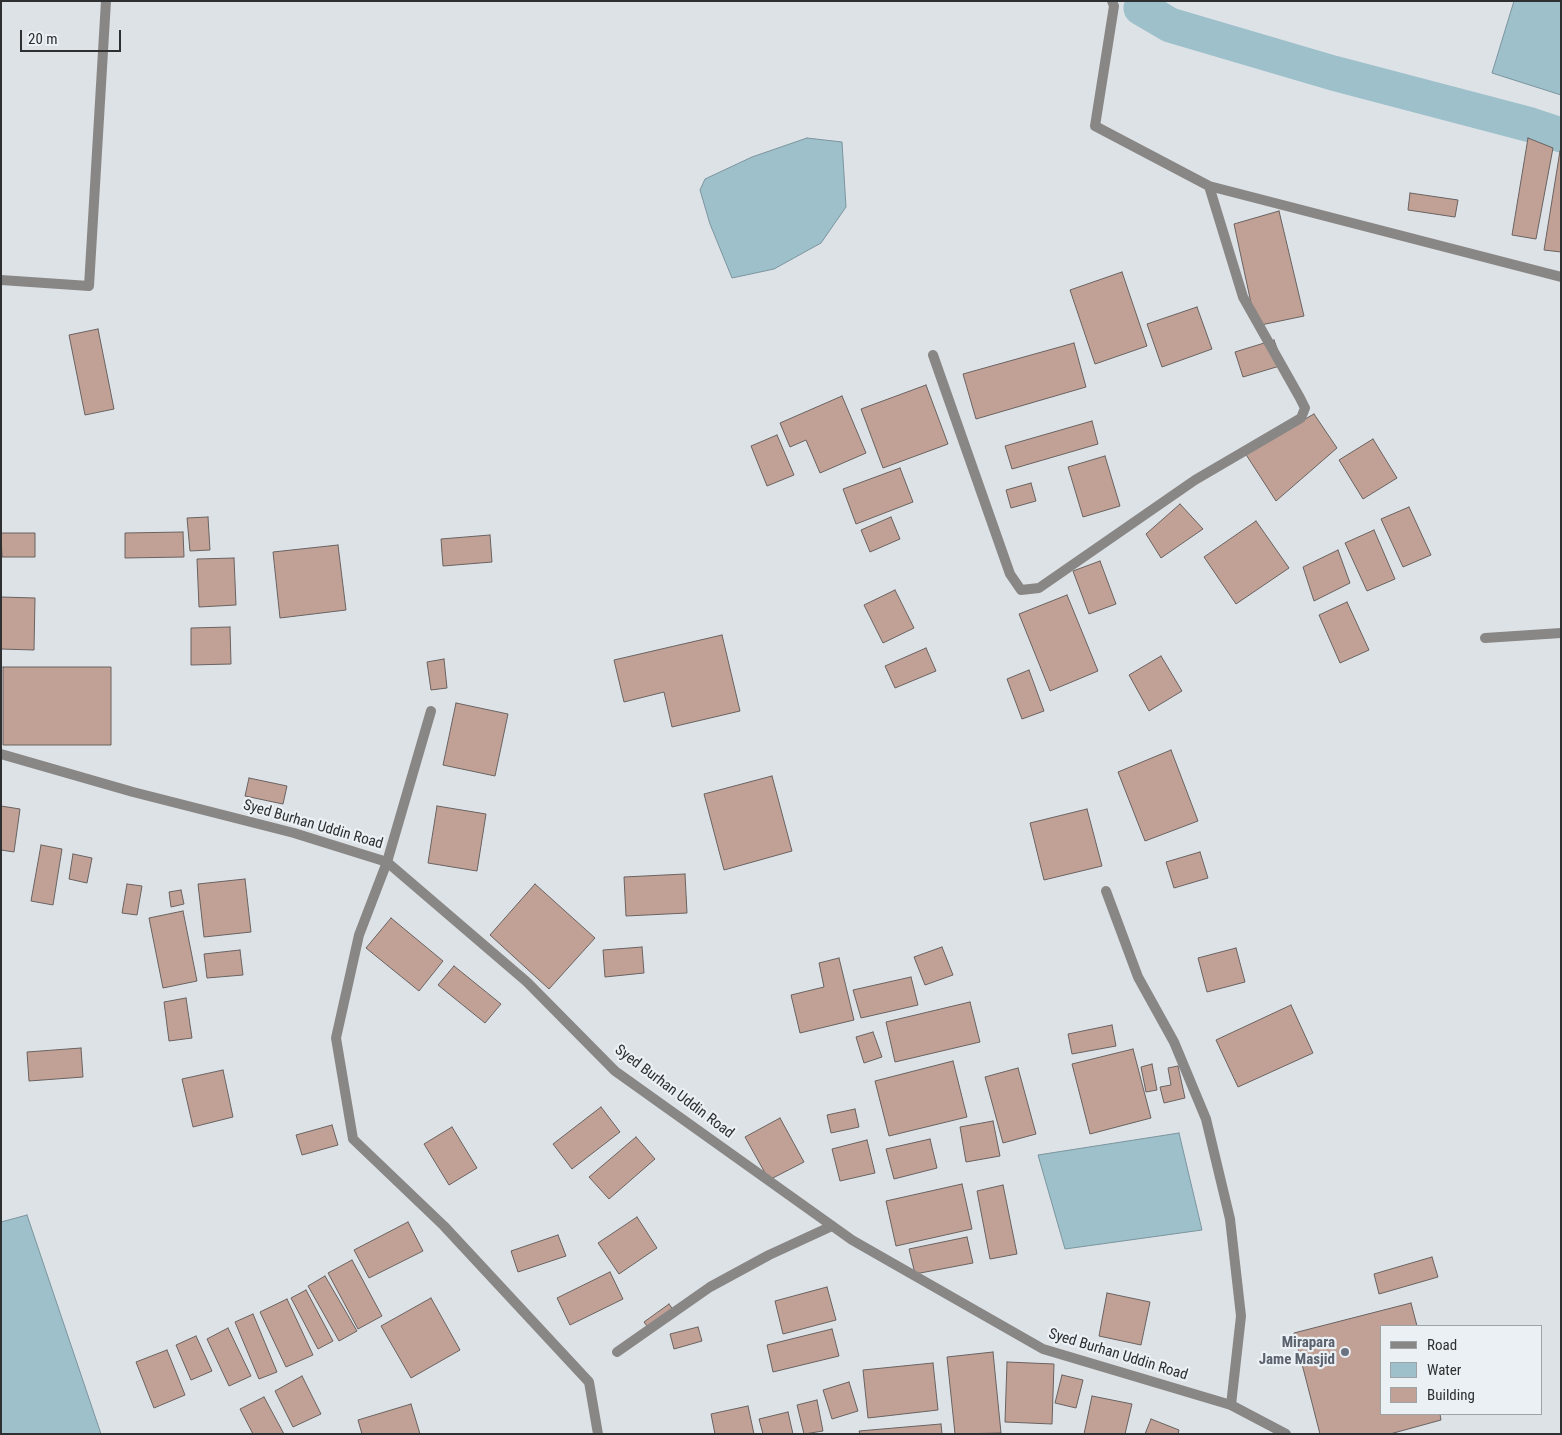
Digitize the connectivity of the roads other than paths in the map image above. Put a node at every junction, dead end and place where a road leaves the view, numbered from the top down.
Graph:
1 (106, 1) edge
2 (1112, 1) edge
3 (1209, 186) junction
4 (1561, 277) edge
5 (1, 280) edge
6 (933, 355) dead end
7 (1561, 633) edge
8 (1485, 638) dead end
9 (431, 711) dead end
10 (1, 754) edge
11 (386, 862) junction
12 (1106, 891) dead end
13 (832, 1226) junction
14 (617, 1352) dead end
15 (1231, 1405) junction
16 (598, 1434) edge
17 (1286, 1434) edge

1 - 5 street
2 - 3 street
3 - 4 street
3 - 6 street
7 - 8 street
9 - 11 street
10 - 11 street, Syed Burhan Uddin Road
11 - 13 street, Syed Burhan Uddin Road
11 - 16 street
12 - 15 street
13 - 14 street
13 - 15 street, Syed Burhan Uddin Road
15 - 17 street, Syed Burhan Uddin Road

